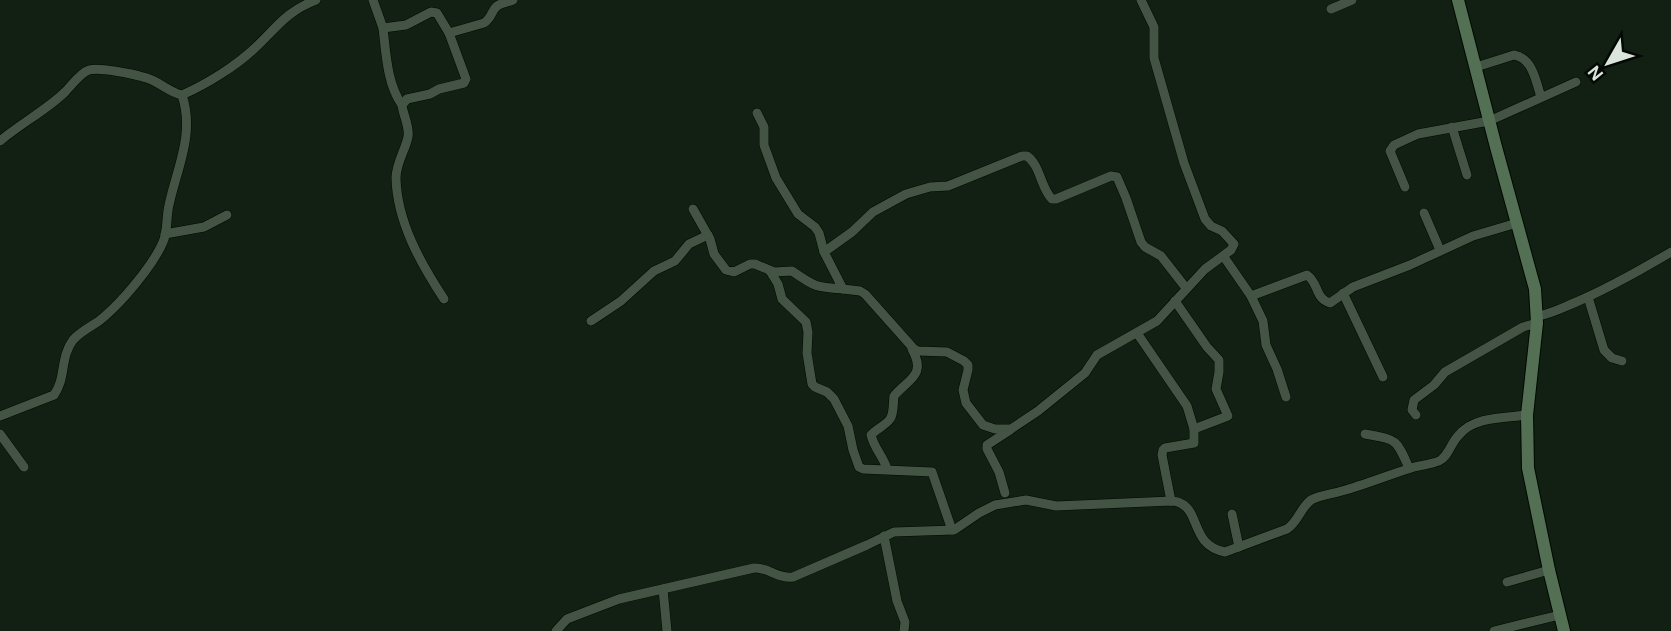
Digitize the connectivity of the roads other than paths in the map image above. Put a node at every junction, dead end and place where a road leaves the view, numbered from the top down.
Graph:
1 (316, 0) edge
2 (373, 0) edge
3 (513, 0) edge
4 (1141, 0) edge
5 (1352, 0) edge
6 (1458, 0) edge
7 (1331, 9) dead end
8 (383, 28) junction
9 (449, 33) junction
10 (1476, 68) junction
11 (1576, 82) dead end
12 (182, 95) junction
13 (1541, 97) junction
14 (402, 105) junction
15 (757, 113) dead end
16 (1489, 121) junction
17 (1452, 127) junction
18 (0, 141) edge
19 (1466, 175) dead end
20 (1405, 187) dead end
21 (693, 209) dead end
22 (1424, 213) dead end
23 (227, 215) dead end
24 (1517, 223) junction
25 (165, 234) junction
26 (708, 235) junction
27 (1440, 250) junction
28 (824, 252) junction
29 (1671, 252) edge
30 (1224, 257) junction
31 (769, 271) junction
32 (1186, 288) junction
33 (843, 289) junction
34 (1343, 293) junction
35 (1251, 296) junction
36 (1588, 297) junction
37 (444, 299) dead end
38 (1175, 301) junction
39 (1537, 319) junction
40 (592, 321) dead end
41 (1138, 333) junction
42 (910, 346) junction
43 (1622, 361) dead end
44 (1382, 377) dead end
45 (1286, 397) dead end
46 (1416, 415) dead end
47 (1527, 415) junction
48 (0, 416) edge
49 (1011, 429) junction
50 (1195, 429) junction
51 (0, 434) edge
52 (1365, 434) dead end
53 (24, 467) dead end
54 (1409, 468) junction
55 (887, 469) junction
56 (1005, 493) dead end
57 (1171, 501) junction
58 (1232, 514) dead end
59 (951, 530) junction
60 (884, 536) junction
61 (1240, 547) junction
62 (1549, 570) junction
63 (1507, 582) dead end
64 (663, 589) junction
65 (1560, 615) junction
66 (556, 631) edge
67 (667, 631) edge
68 (904, 631) edge
69 (1494, 631) edge
70 (1564, 631) edge

1 - 12 street
2 - 8 street
3 - 9 street
4 - 30 street
5 - 7 street
6 - 10 street
8 - 9 street
8 - 14 street
9 - 14 street
10 - 13 street
10 - 16 street
11 - 13 street
12 - 18 street
12 - 25 street
13 - 16 street
14 - 37 street
15 - 28 street
16 - 17 street
16 - 24 street
17 - 19 street
17 - 20 street
21 - 26 street
22 - 27 street
23 - 25 street
24 - 27 street
24 - 39 street
25 - 48 street
26 - 31 street
26 - 40 street
27 - 34 street
28 - 32 street
28 - 33 street
29 - 36 street
30 - 32 street
30 - 35 street
31 - 33 street
31 - 55 street
32 - 38 street
33 - 42 street
34 - 35 street
34 - 44 street
35 - 45 street
36 - 39 street
36 - 43 street
38 - 41 street
38 - 50 street
39 - 46 street
39 - 47 street
41 - 49 street
41 - 50 street
42 - 49 street
42 - 55 street
47 - 54 street
47 - 62 street
49 - 56 street
50 - 57 street
51 - 53 street
52 - 54 street
54 - 61 street
55 - 59 street
57 - 59 street
57 - 61 street
58 - 61 street
59 - 60 street
60 - 64 street
60 - 68 street
62 - 63 street
62 - 65 street
64 - 66 street
64 - 67 street
65 - 69 street
65 - 70 street

